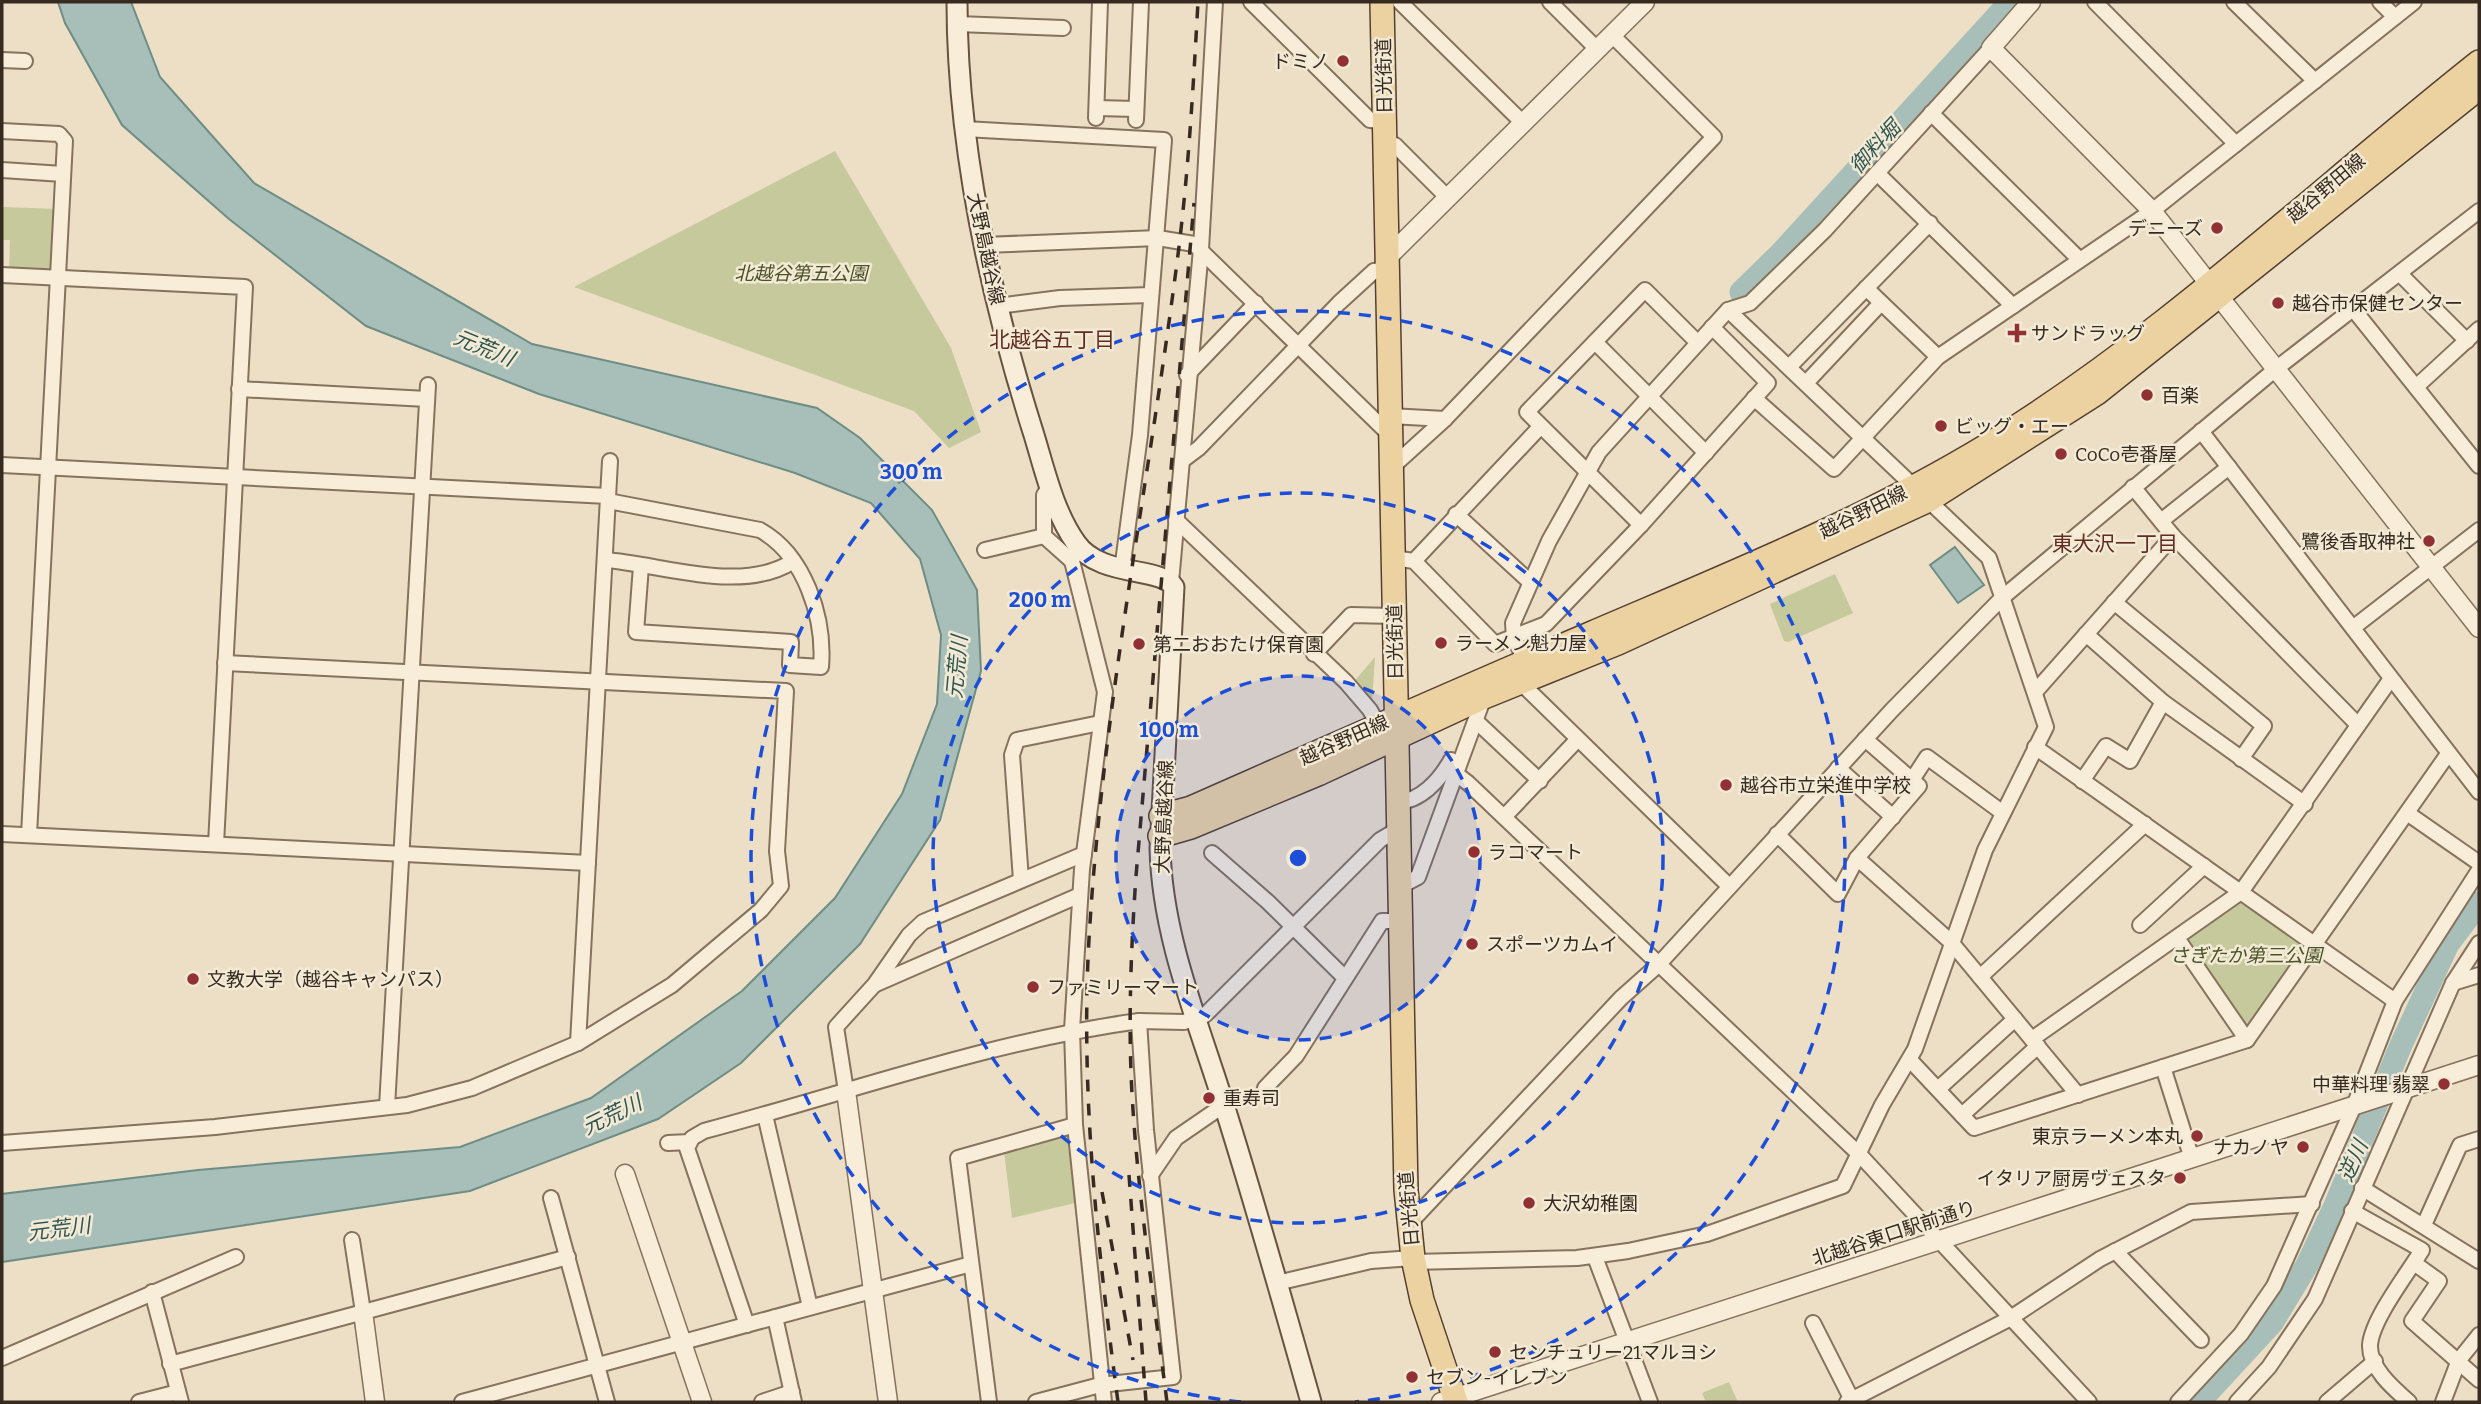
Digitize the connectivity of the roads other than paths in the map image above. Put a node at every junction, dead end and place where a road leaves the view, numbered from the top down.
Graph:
1 (957, 2) edge
2 (1100, 2) edge
3 (1141, 2) edge
4 (1215, 2) edge
5 (1251, 2) edge
6 (1382, 2) edge
7 (1400, 2) edge
8 (1550, 2) edge
9 (1646, 2) edge
10 (2031, 2) edge
11 (2095, 2) edge
12 (2234, 2) edge
13 (2380, 2) edge
14 (2414, 2) edge
15 (2395, 17) junction
16 (957, 24) junction
17 (1063, 28) dead end
18 (1613, 36) junction
19 (1991, 47) junction
20 (1598, 50) junction
21 (2, 60) edge
22 (25, 61) dead end
23 (2479, 62) edge
24 (2315, 81) junction
25 (2479, 88) edge
26 (1931, 113) junction
27 (1385, 121) junction
28 (1522, 122) junction
29 (965, 130) junction
30 (2, 131) edge
31 (2236, 144) junction
32 (1386, 146) junction
33 (2, 170) edge
34 (1877, 173) junction
35 (64, 174) junction
36 (1447, 197) junction
37 (2152, 211) junction
38 (2479, 211) edge
39 (1930, 223) junction
40 (1158, 238) junction
41 (984, 245) junction
42 (1201, 249) junction
43 (2079, 259) junction
44 (1388, 263) junction
45 (2400, 274) junction
46 (2, 275) edge
47 (58, 278) junction
48 (1866, 288) junction
49 (2215, 291) junction
50 (1150, 295) junction
51 (1256, 303) junction
52 (1881, 303) junction
53 (998, 306) junction
54 (2013, 306) junction
55 (1728, 310) junction
56 (2354, 310) junction
57 (1712, 327) junction
58 (2479, 330) edge
59 (2466, 341) junction
60 (1595, 342) junction
61 (1699, 343) junction
62 (1298, 345) junction
63 (1938, 357) junction
64 (1789, 367) junction
65 (2277, 368) junction
66 (1187, 375) junction
67 (1806, 383) junction
68 (2416, 387) junction
69 (239, 389) junction
70 (1649, 397) junction
71 (1754, 398) junction
72 (1445, 419) junction
73 (1390, 426) junction
74 (1540, 427) junction
75 (2201, 431) junction
76 (1862, 436) junction
77 (1706, 453) junction
78 (1183, 460) junction
79 (610, 461) dead end
80 (2, 465) edge
81 (2479, 466) edge
82 (48, 467) junction
83 (2229, 467) junction
84 (1391, 468) junction
85 (1587, 474) junction
86 (235, 477) junction
87 (422, 486) junction
88 (1050, 486) junction
89 (2133, 487) junction
90 (1922, 494) junction
91 (608, 498) junction
92 (1456, 514) junction
93 (1176, 520) junction
94 (2161, 521) junction
95 (1641, 525) junction
96 (2479, 530) edge
97 (1044, 536) junction
98 (2173, 536) junction
99 (985, 550) dead end
100 (1075, 554) junction
101 (1404, 559) junction
102 (605, 560) junction
103 (792, 562) junction
104 (641, 566) junction
105 (2430, 566) junction
106 (1122, 570) junction
107 (1529, 581) junction
108 (1171, 582) junction
109 (2003, 597) junction
110 (2114, 602) junction
111 (1394, 616) junction
112 (2354, 627) junction
113 (2479, 628) edge
114 (2086, 634) junction
115 (1514, 638) junction
116 (1314, 654) junction
117 (1526, 661) junction
118 (225, 663) junction
119 (411, 674) junction
120 (2390, 680) junction
121 (598, 684) junction
122 (1522, 684) junction
123 (2035, 692) junction
124 (1484, 697) junction
125 (2163, 702) junction
126 (1100, 723) junction
127 (1475, 724) junction
128 (2358, 725) junction
129 (1390, 727) junction
130 (1865, 739) junction
131 (1577, 740) junction
132 (2035, 747) junction
133 (2448, 754) junction
134 (2241, 759) junction
135 (1838, 768) junction
136 (1451, 771) junction
137 (1912, 780) junction
138 (2082, 780) junction
139 (1540, 781) junction
140 (2479, 792) edge
141 (1397, 802) junction
142 (2305, 804) junction
143 (2003, 813) junction
144 (2407, 813) junction
145 (1504, 817) junction
146 (1893, 817) junction
147 (2145, 824) junction
148 (1161, 826) junction
149 (1398, 830) junction
150 (2, 834) edge
151 (1777, 834) junction
152 (29, 835) junction
153 (216, 845) junction
154 (1212, 853) dead end
155 (1084, 854) junction
156 (401, 855) junction
157 (1857, 858) junction
158 (588, 863) junction
159 (2479, 863) edge
160 (2204, 866) junction
161 (2479, 870) edge
162 (1021, 880) junction
163 (1729, 886) junction
164 (1399, 887) junction
165 (2241, 892) junction
166 (1080, 895) junction
167 (1400, 920) junction
168 (2140, 925) dead end
169 (1293, 928) junction
170 (2176, 938) junction
171 (1951, 942) junction
172 (2479, 943) edge
173 (2314, 944) junction
174 (1658, 965) junction
175 (2479, 975) edge
176 (1980, 976) junction
177 (1345, 977) junction
178 (2453, 984) junction
179 (875, 985) junction
180 (2395, 1002) junction
181 (2015, 1019) junction
182 (1195, 1020) junction
183 (1139, 1021) junction
184 (1072, 1030) junction
185 (2247, 1040) junction
186 (578, 1043) junction
187 (2035, 1043) junction
188 (1910, 1059) junction
189 (2479, 1065) edge
190 (2163, 1067) junction
191 (1265, 1088) dead end
192 (1938, 1089) junction
193 (846, 1091) junction
194 (2401, 1091) junction
195 (2078, 1095) junction
196 (1224, 1105) junction
197 (2357, 1105) junction
198 (387, 1107) junction
199 (765, 1115) junction
200 (1962, 1115) junction
201 (1075, 1125) junction
202 (2479, 1139) edge
203 (689, 1140) junction
204 (2, 1143) edge
205 (668, 1143) dead end
206 (1860, 1155) junction
207 (2192, 1159) junction
208 (625, 1174) dead end
209 (1150, 1176) junction
210 (2362, 1188) junction
211 (551, 1198) dead end
212 (2312, 1203) junction
213 (2352, 1211) junction
214 (1408, 1225) junction
215 (2424, 1225) junction
216 (352, 1240) dead end
217 (1939, 1240) junction
218 (2115, 1251) junction
219 (236, 1257) dead end
220 (568, 1257) junction
221 (1595, 1257) junction
222 (1413, 1260) junction
223 (2479, 1261) edge
224 (2414, 1263) junction
225 (971, 1264) junction
226 (1277, 1283) junction
227 (872, 1290) junction
228 (152, 1292) junction
229 (810, 1307) junction
230 (363, 1312) junction
231 (775, 1317) junction
232 (2008, 1319) junction
233 (1813, 1323) dead end
234 (747, 1325) junction
235 (2479, 1335) edge
236 (2201, 1340) dead end
237 (1628, 1341) junction
238 (681, 1342) junction
239 (2, 1358) edge
240 (2459, 1360) junction
241 (2375, 1361) junction
242 (170, 1364) junction
243 (597, 1365) junction
244 (2479, 1380) edge
245 (1100, 1385) junction
246 (179, 1397) edge
247 (793, 1397) edge
248 (2242, 1397) edge
249 (1450, 1401) edge
250 (1850, 1401) edge
251 (139, 1402) edge
252 (375, 1402) edge
253 (461, 1402) edge
254 (607, 1402) edge
255 (702, 1402) edge
256 (762, 1402) edge
257 (888, 1402) edge
258 (989, 1402) edge
259 (1036, 1402) edge
260 (1104, 1402) edge
261 (1311, 1402) edge
262 (1650, 1402) edge
263 (2089, 1402) edge
264 (2178, 1402) edge
265 (2259, 1402) edge
266 (2327, 1402) edge
267 (2409, 1402) edge
268 (2443, 1402) edge

1 - 16 main road, 大野島越谷線
2 - 3 street
4 - 42 street
5 - 27 street
6 - 27 main road, 日光街道
7 - 28 street
8 - 20 street
9 - 18 street
10 - 19 street
11 - 31 street
12 - 24 street
13 - 15 street
14 - 15 street
15 - 24 street
16 - 17 street
16 - 29 main road, 大野島越谷線
18 - 20 street
18 - 72 street
19 - 26 street
19 - 37 street
20 - 28 street
21 - 22 street
23 - 49 main road, 越谷野田線
24 - 31 street
25 - 49 main road, 越谷野田線
26 - 34 street
26 - 43 street
27 - 32 main road, 日光街道
28 - 36 street
29 - 40 street
29 - 41 main road, 大野島越谷線
30 - 35 street
31 - 37 street
32 - 36 street
32 - 44 main road, 日光街道
33 - 35 street
34 - 39 street
34 - 55 street
35 - 47 street
36 - 44 street
37 - 43 street
37 - 49 street
38 - 45 street
39 - 48 street
39 - 54 street
40 - 41 street
40 - 42 street
40 - 50 street
41 - 53 main road, 大野島越谷線
42 - 51 street
42 - 66 street
43 - 54 street
44 - 62 street
44 - 73 main road, 日光街道
45 - 56 street
45 - 59 street
46 - 47 street
47 - 69 street
47 - 82 street
48 - 52 street
48 - 64 street
49 - 65 street
49 - 90 main road, 越谷野田線
50 - 53 street
50 - 106 street
51 - 62 street
51 - 66 street
52 - 63 street
52 - 67 street
53 - 88 main road, 大野島越谷線
54 - 63 street
55 - 57 street
55 - 64 street
56 - 65 street
56 - 68 street
57 - 61 street
57 - 71 street
58 - 59 street
59 - 68 street
60 - 61 street
60 - 70 street
60 - 74 street
61 - 70 street
62 - 73 street
62 - 78 street
63 - 76 street
64 - 67 street
65 - 75 street
65 - 105 street
66 - 78 street
67 - 76 street
68 - 81 street
69 - 86 street
69 - 87 street
70 - 77 street
70 - 85 street
71 - 76 street
71 - 77 street
72 - 73 street
72 - 84 street
73 - 84 main road, 日光街道
74 - 85 street
74 - 92 street
75 - 83 street
75 - 89 street
76 - 90 street
77 - 95 street
78 - 93 street
79 - 91 street
80 - 82 street
82 - 86 street
82 - 152 street
83 - 94 street
83 - 112 street
84 - 101 main road, 日光街道
85 - 95 street
85 - 107 street
86 - 87 street
86 - 118 street
87 - 91 street
87 - 119 street
88 - 97 street
88 - 100 main road, 大野島越谷線
89 - 94 street
89 - 109 street
90 - 109 street
90 - 117 main road, 越谷野田線
90 - 122 main road, 越谷野田線
91 - 102 street
91 - 103 street
92 - 101 street
92 - 107 street
93 - 108 street
93 - 116 street
94 - 98 street
95 - 115 street
96 - 105 street
97 - 99 street
97 - 100 street
98 - 110 street
98 - 128 street
100 - 106 main road, 大野島越谷線
100 - 126 street
101 - 111 main road, 日光街道
101 - 115 street
102 - 104 street
102 - 121 street
103 - 104 street
103 - 104 street
105 - 112 street
105 - 113 street
106 - 108 main road, 大野島越谷線
107 - 115 street
108 - 148 main road, 大野島越谷線
109 - 123 street
109 - 130 street
110 - 114 street
110 - 134 street
111 - 116 street
111 - 129 main road, 日光街道
112 - 120 street
114 - 123 street
114 - 125 street
115 - 117 street
116 - 129 street
117 - 129 main road, 越谷野田線
118 - 119 street
118 - 153 street
119 - 121 street
119 - 156 street
120 - 128 street
120 - 133 street
121 - 158 street
121 - 186 street
122 - 124 main road, 越谷野田線
122 - 131 street
123 - 132 street
124 - 127 street
124 - 129 main road, 越谷野田線
125 - 134 street
125 - 138 street
126 - 155 street
126 - 162 street
127 - 136 street
127 - 139 street
128 - 142 street
129 - 141 main road, 日光街道
129 - 148 main road, 越谷野田線
130 - 135 street
130 - 137 street
131 - 139 street
131 - 163 street
132 - 138 street
132 - 143 street
133 - 140 street
133 - 144 street
134 - 142 street
135 - 146 street
135 - 151 street
136 - 141 street
136 - 145 street
136 - 164 street
137 - 143 street
137 - 146 street
138 - 147 street
139 - 145 street
141 - 149 main road, 日光街道
142 - 165 street
143 - 171 street
144 - 159 street
144 - 173 street
145 - 174 street
146 - 157 street
147 - 160 street
147 - 176 street
148 - 182 main road, 大野島越谷線
149 - 164 main road, 日光街道
149 - 169 street
150 - 152 street
151 - 157 street
151 - 163 street
152 - 153 street
153 - 156 street
154 - 169 street
155 - 162 street
155 - 166 street
156 - 158 street
156 - 198 street
157 - 171 street
158 - 186 street
160 - 165 street
160 - 168 street
161 - 180 street
162 - 179 street
163 - 174 street
164 - 167 main road, 日光街道
165 - 170 street
165 - 173 street
166 - 179 street
166 - 184 street
167 - 177 street
167 - 214 main road, 日光街道
169 - 177 street
169 - 182 street
170 - 185 street
170 - 187 street
171 - 176 street
171 - 188 street
172 - 178 street
173 - 180 street
173 - 185 street
174 - 206 street
174 - 214 street
175 - 178 street
176 - 181 street
177 - 191 street
178 - 194 street
179 - 193 street
180 - 197 street
181 - 187 street
181 - 192 street
182 - 183 street
182 - 196 main road, 大野島越谷線
183 - 184 street
183 - 209 street
184 - 193 street
184 - 201 street
185 - 190 street
186 - 198 street
187 - 195 street
187 - 200 street
188 - 192 street
188 - 206 street
189 - 194 street, 北越谷東口駅前通り
190 - 195 street
190 - 207 street
192 - 200 street
193 - 199 street
193 - 227 street
194 - 197 street, 北越谷東口駅前通り
194 - 210 street
195 - 200 street
196 - 209 street
196 - 226 main road, 大野島越谷線
197 - 207 street, 北越谷東口駅前通り
197 - 212 street
198 - 204 street
199 - 203 street
199 - 229 street
201 - 225 street
201 - 245 street
202 - 215 street
203 - 205 street
203 - 234 street
206 - 217 street
206 - 221 street
207 - 217 street, 北越谷東口駅前通り
208 - 238 street
209 - 245 street
210 - 213 street
210 - 215 street
211 - 220 street
212 - 218 street
212 - 264 street
213 - 224 street
213 - 248 street
214 - 222 main road, 日光街道
215 - 223 street
216 - 230 street
217 - 232 street
217 - 237 street, 北越谷東口駅前通り
218 - 232 street
218 - 236 street
219 - 228 street
220 - 230 street
220 - 243 street
221 - 222 street
221 - 237 street
222 - 226 street
222 - 249 main road, 日光街道
224 - 240 street
224 - 241 street
225 - 227 street
225 - 258 street
226 - 261 main road, 大野島越谷線
227 - 229 street
227 - 257 street
228 - 239 street
228 - 242 street
229 - 231 street
230 - 242 street
230 - 252 street
231 - 234 street
231 - 247 street
232 - 250 street
232 - 263 street
233 - 250 street
234 - 238 street
235 - 240 street
237 - 249 street, 北越谷東口駅前通り
237 - 262 street
238 - 243 street
238 - 255 street
240 - 244 street
240 - 268 street
241 - 266 street
241 - 267 street
242 - 246 street
243 - 253 street
243 - 254 street
245 - 259 street
245 - 260 street
246 - 251 street
247 - 256 street
248 - 265 street

